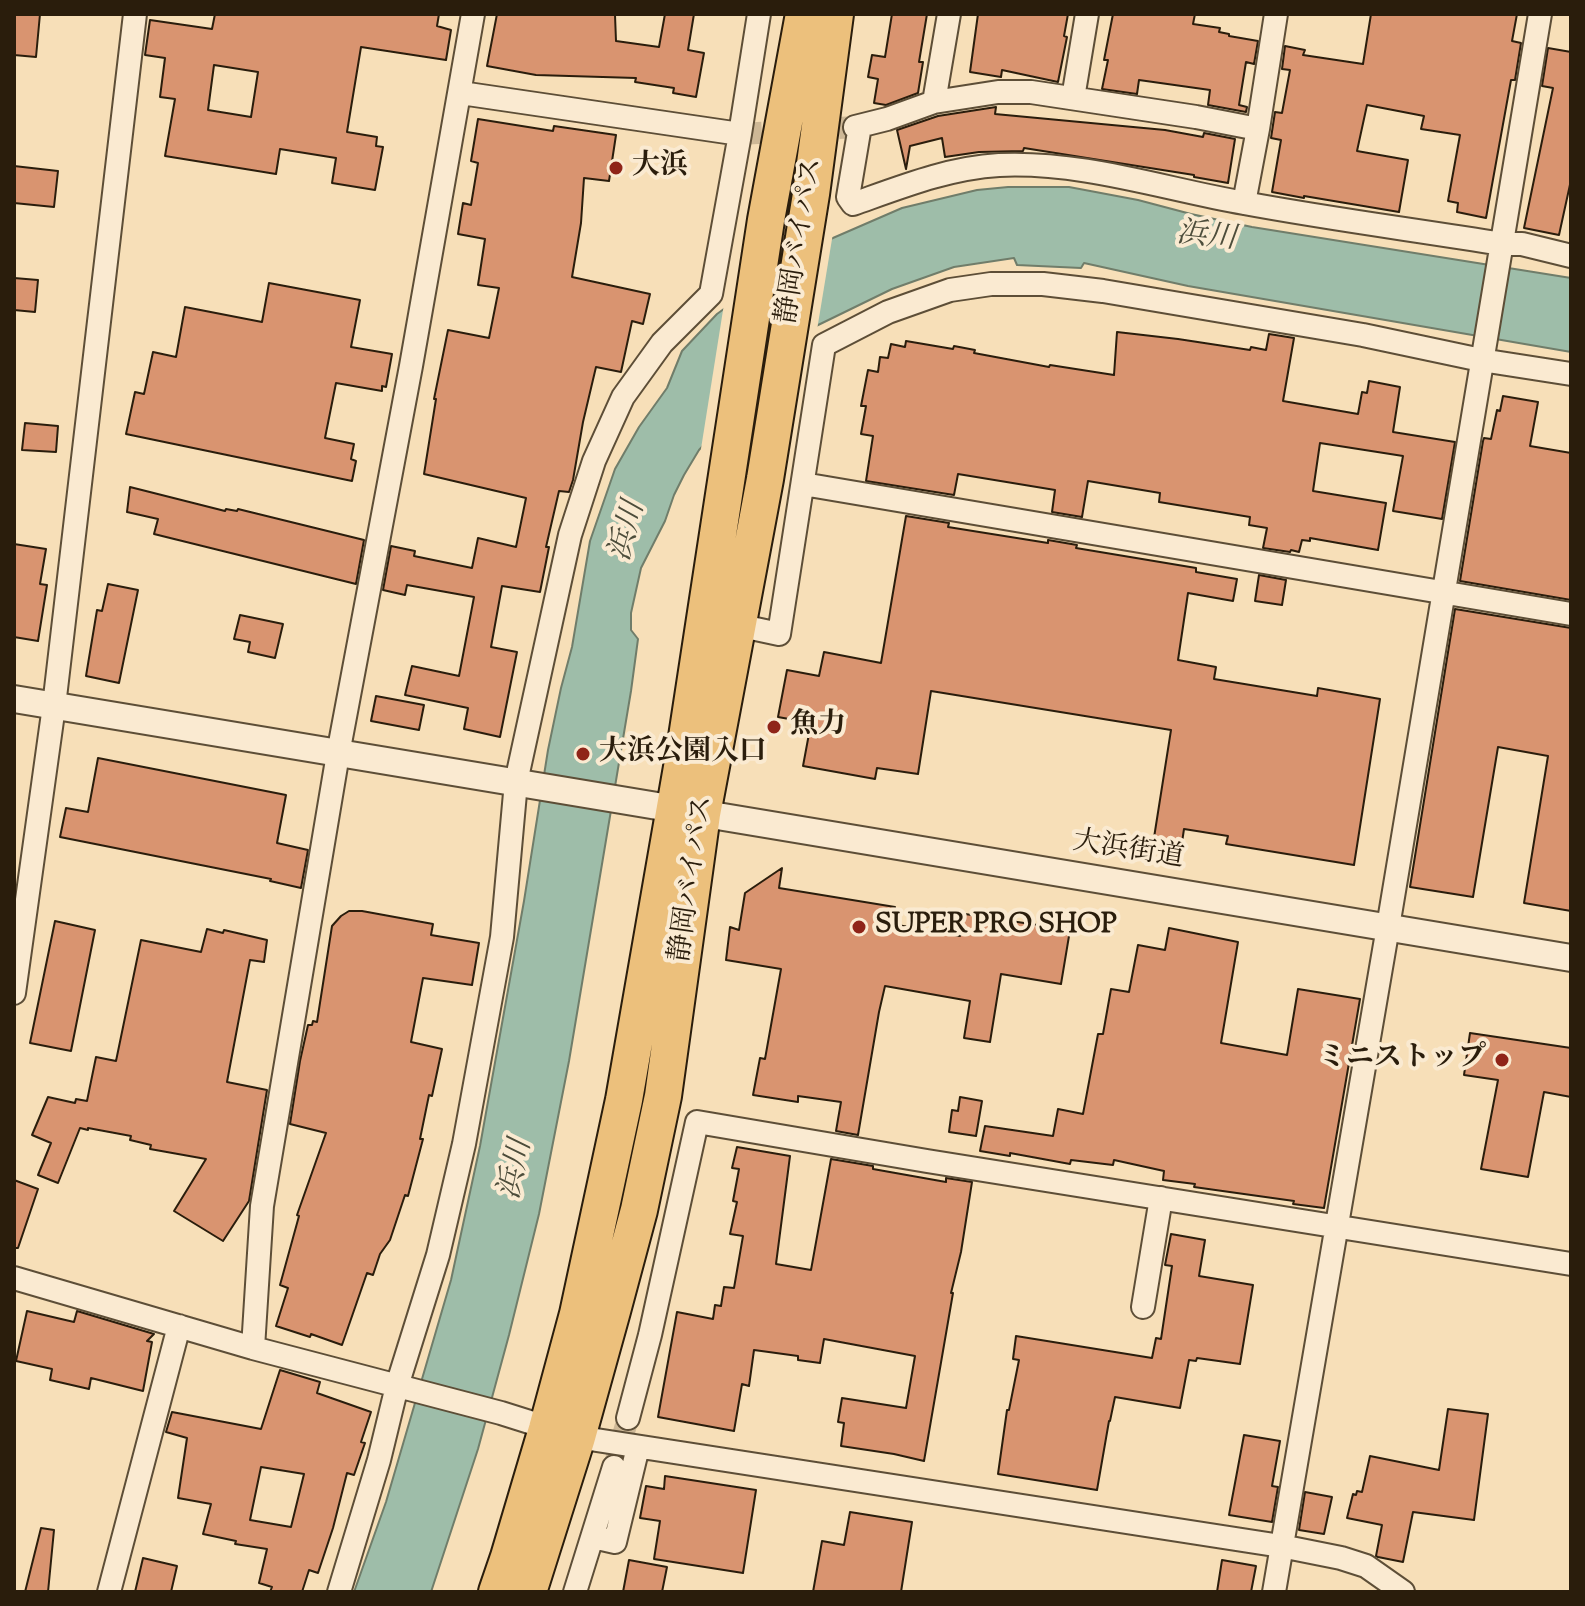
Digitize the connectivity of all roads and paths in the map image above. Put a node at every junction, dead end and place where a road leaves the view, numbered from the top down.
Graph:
1 (135, 14) edge
2 (473, 14) edge
3 (759, 14) edge
4 (804, 14) edge
5 (835, 14) edge
6 (949, 14) edge
7 (1087, 14) edge
8 (1276, 14) edge
9 (1540, 14) edge
10 (461, 93) junction
11 (1073, 98) junction
12 (934, 102) junction
13 (1258, 129) junction
14 (740, 134) junction
15 (1244, 203) junction
16 (1500, 249) junction
17 (1571, 256) edge
18 (1482, 355) junction
19 (1571, 374) edge
20 (803, 484) junction
21 (1443, 592) junction
22 (1571, 614) edge
23 (737, 625) junction
24 (14, 699) edge
25 (54, 706) junction
26 (338, 754) junction
27 (520, 782) junction
28 (688, 811) junction
29 (1388, 927) junction
30 (1571, 958) edge
31 (14, 993) edge
32 (1161, 1198) junction
33 (1337, 1225) junction
34 (1571, 1264) edge
35 (14, 1278) edge
36 (1143, 1307) dead end
37 (179, 1326) junction
38 (253, 1348) junction
39 (397, 1386) junction
40 (628, 1418) tunnel mouth
41 (562, 1433) junction
42 (638, 1447) junction
43 (614, 1467) tunnel mouth
44 (593, 1537) junction
45 (1281, 1546) junction
46 (109, 1592) edge
47 (339, 1592) edge
48 (497, 1592) edge
49 (528, 1592) edge
50 (575, 1592) edge
51 (1274, 1592) edge
52 (1403, 1592) edge

1 - 25 street
2 - 10 street
3 - 14 street
4 - 28 highway, 静岡バイパス
5 - 23 highway, 静岡バイパス
6 - 12 street
7 - 11 street
8 - 13 street
9 - 16 street
10 - 14 street
10 - 26 street
11 - 12 street
11 - 13 street
12 - 15 street
13 - 15 street
14 - 27 street
15 - 16 street
16 - 17 street
16 - 18 street
18 - 19 street
18 - 20 street
18 - 21 street
20 - 21 street
20 - 23 street
21 - 22 street
21 - 29 street
23 - 28 highway, 静岡バイパス
24 - 25 street, 大浜街道
25 - 26 street, 大浜街道
25 - 31 street
26 - 27 street, 大浜街道
26 - 38 street
27 - 28 street, 大浜街道
27 - 39 street
28 - 29 street, 大浜街道
28 - 41 highway, 静岡バイパス
29 - 30 street, 大浜街道
29 - 33 street
32 - 33 street
32 - 36 street
32 - 40 street
33 - 34 street
33 - 45 street
35 - 37 street
37 - 38 street
37 - 46 street
38 - 39 street
39 - 41 street
39 - 47 street
41 - 42 street
41 - 48 highway, 静岡バイパス
41 - 49 highway, 静岡バイパス
42 - 44 street
42 - 45 street
43 - 44 street
44 - 50 street
45 - 51 street
45 - 52 street

